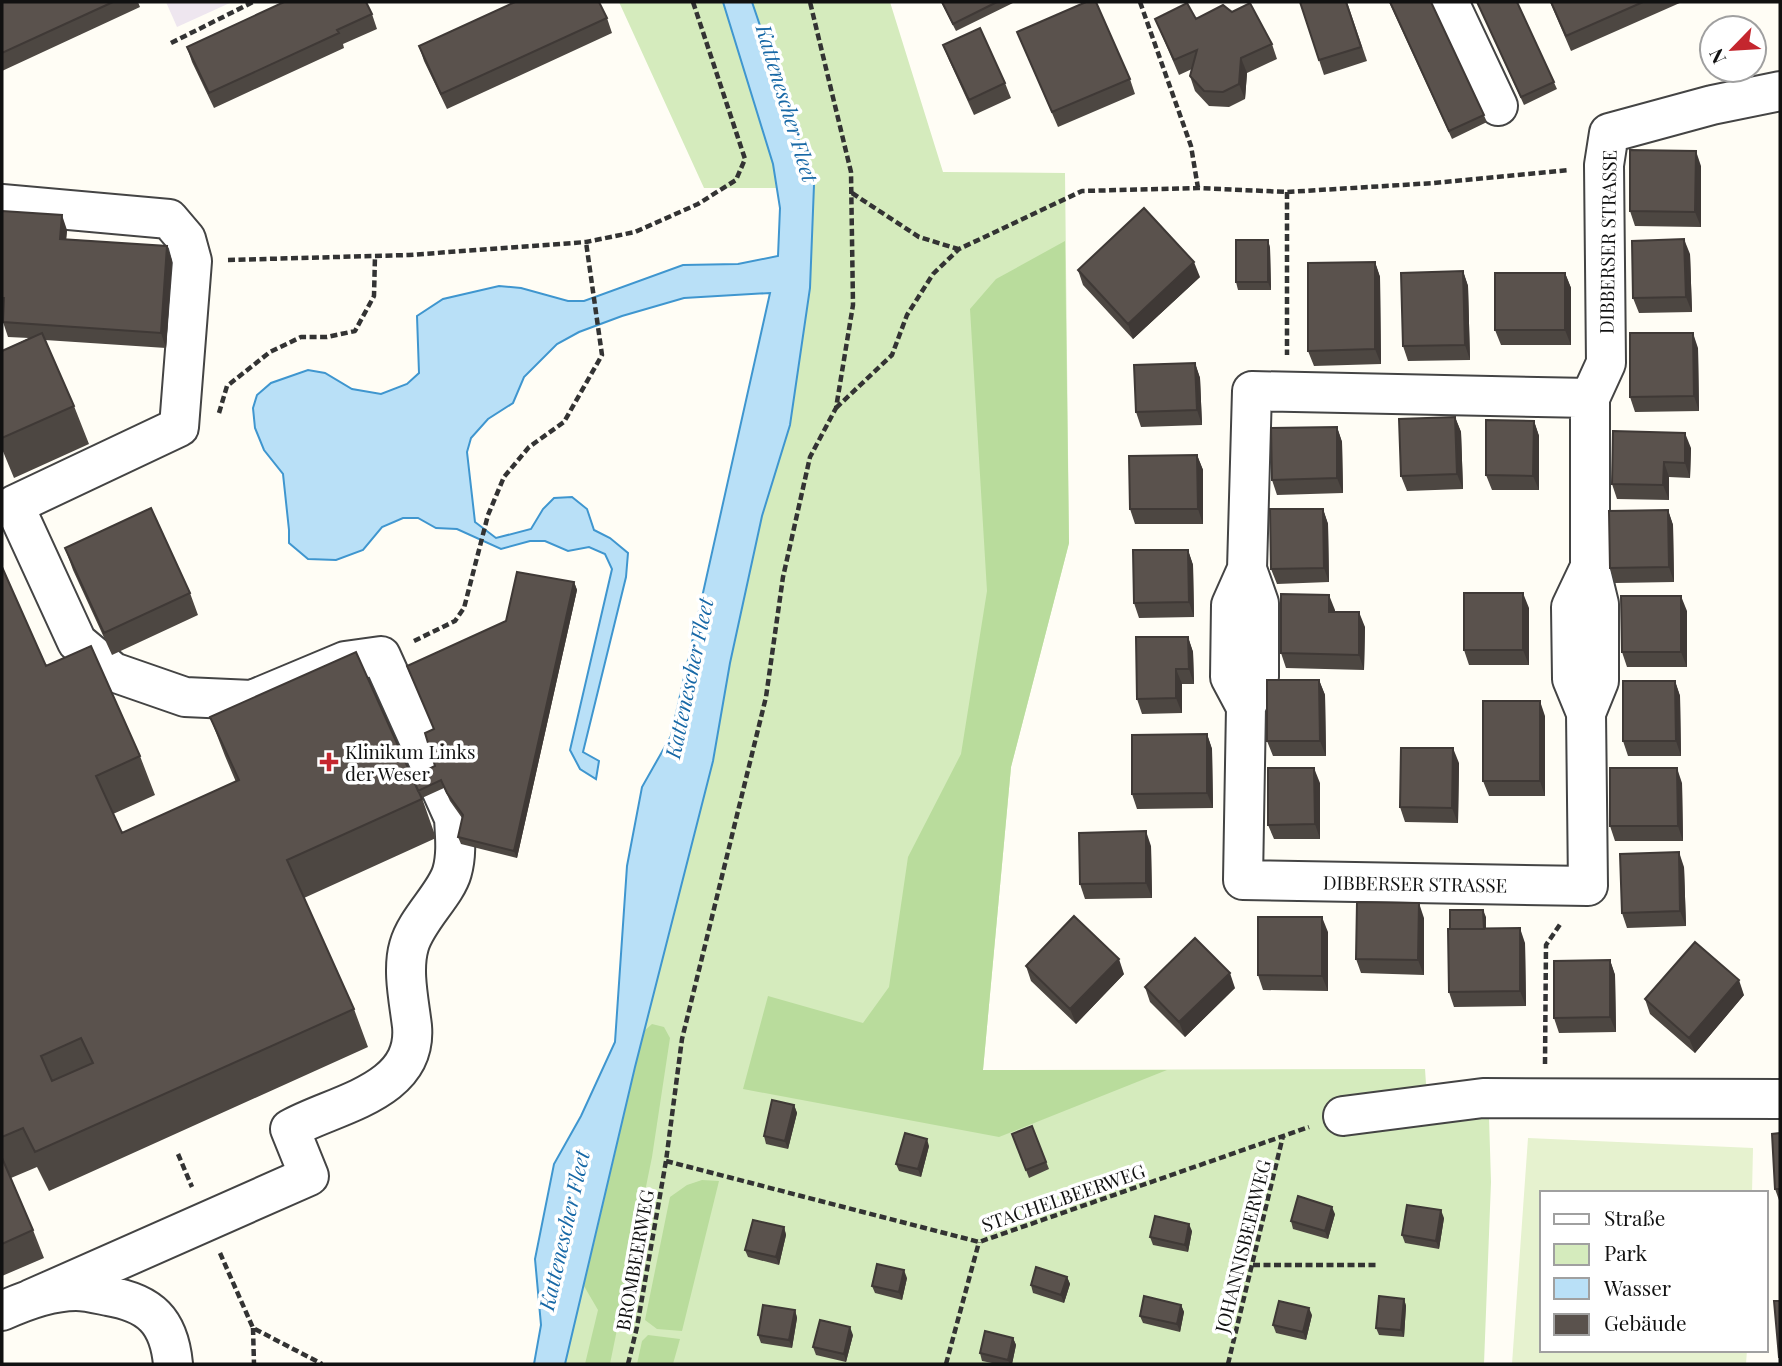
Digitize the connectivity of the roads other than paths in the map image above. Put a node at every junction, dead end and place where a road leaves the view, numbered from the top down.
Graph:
1 (1449, 2) edge
2 (1780, 91) edge
3 (1497, 106) dead end
4 (2, 204) edge
5 (1590, 398) junction
6 (1780, 1099) edge
7 (1343, 1116) road end
8 (16, 1305) edge
9 (173, 1364) edge

1 - 3 street
2 - 5 street, DIBBERSER STRASSE
4 - 8 street
5 - 5 street, DIBBERSER STRASSE
6 - 7 street
8 - 9 street

